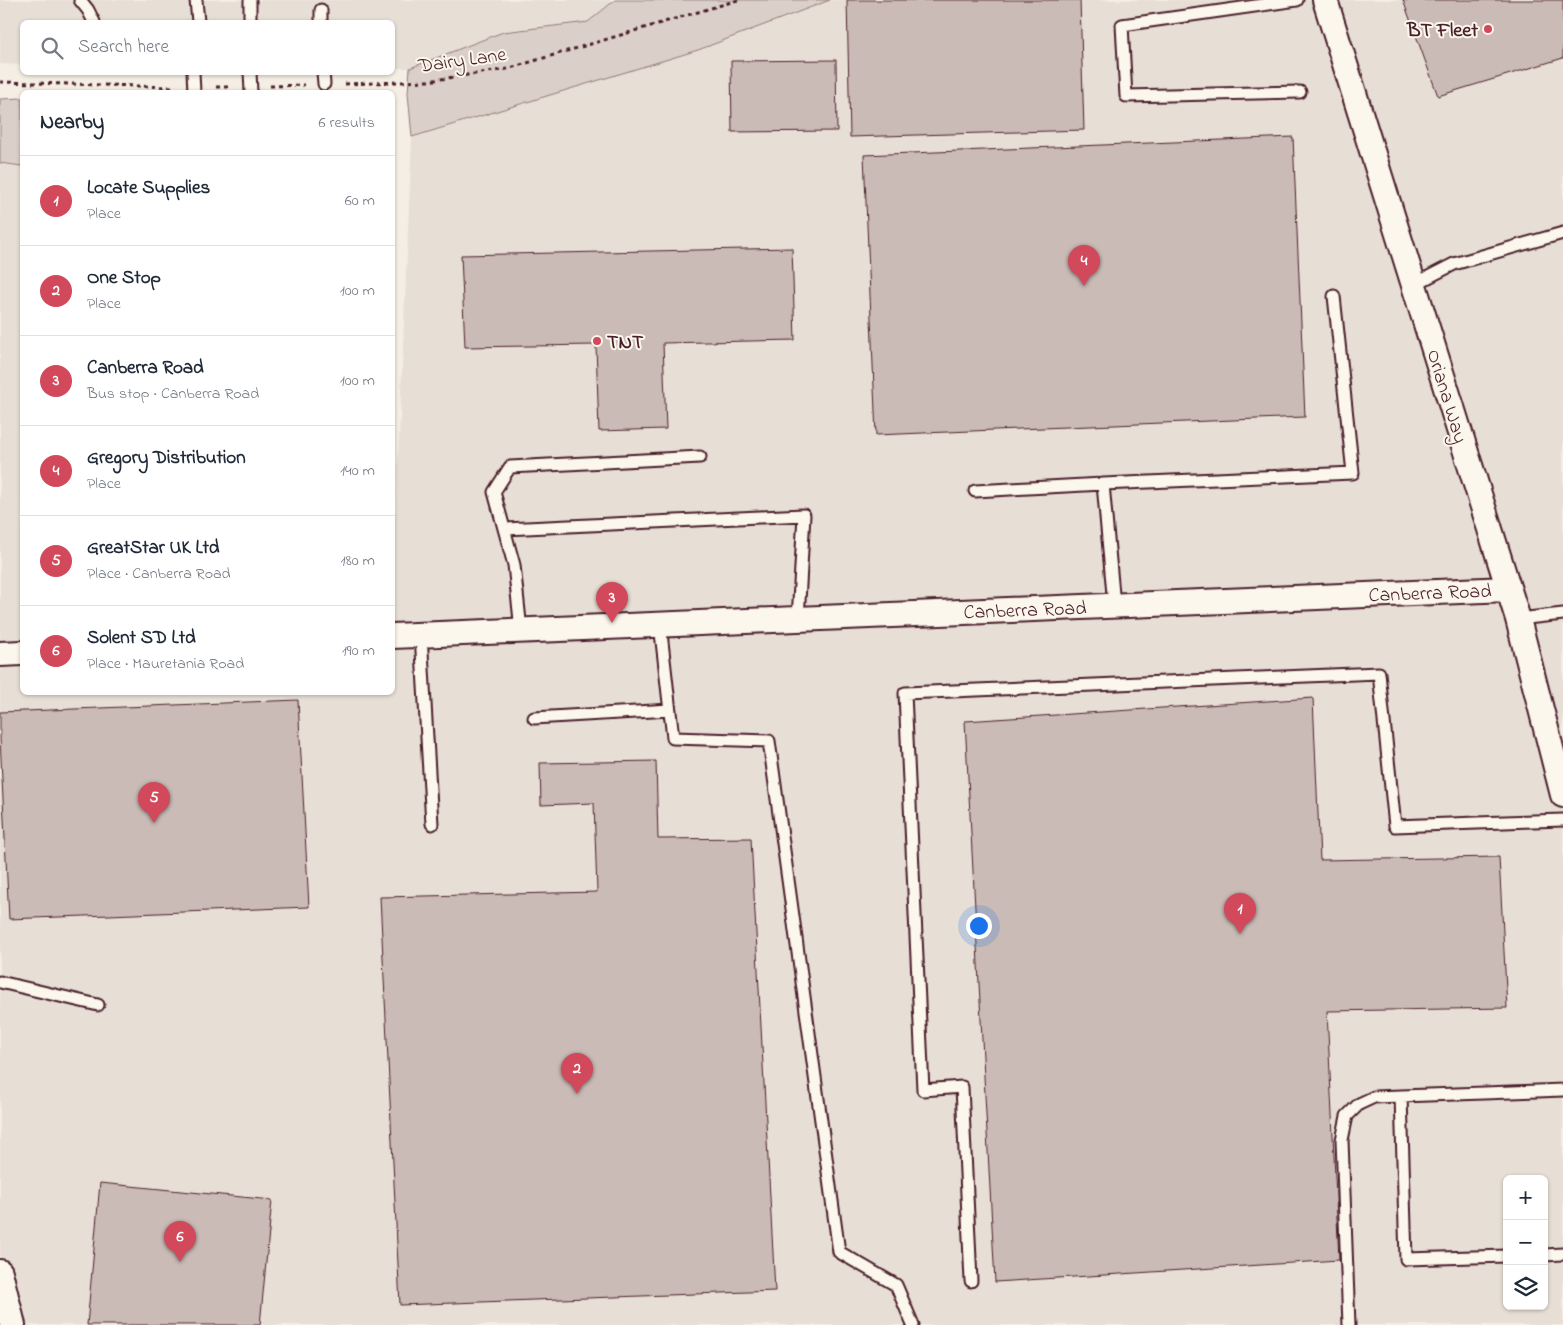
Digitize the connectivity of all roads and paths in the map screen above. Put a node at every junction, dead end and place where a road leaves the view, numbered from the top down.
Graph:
1 (80, 0) edge
2 (196, 0) edge
3 (250, 0) edge
4 (738, 0) edge
5 (1297, 0) edge
6 (1325, 0) edge
7 (321, 10) dead end
8 (93, 20) edge
9 (198, 20) edge
10 (250, 20) edge
11 (322, 20) edge
12 (193, 75) edge
13 (250, 75) edge
14 (324, 78) edge
15 (0, 82) edge
16 (250, 89) edge
17 (194, 90) edge
18 (1300, 92) dead end
19 (1563, 233) edge
20 (1413, 285) junction
21 (1334, 296) dead end
22 (700, 456) dead end
23 (1103, 484) junction
24 (975, 491) dead end
25 (505, 530) junction
26 (1508, 589) junction
27 (1114, 605) junction
28 (1563, 614) edge
29 (798, 619) junction
30 (1518, 619) junction
31 (660, 624) junction
32 (521, 630) junction
33 (421, 634) junction
34 (395, 636) edge
35 (20, 653) edge
36 (0, 654) edge
37 (670, 710) junction
38 (534, 718) dead end
39 (1563, 795) edge
40 (1563, 820) edge
41 (432, 824) dead end
42 (0, 982) edge
43 (98, 1005) dead end
44 (1563, 1090) edge
45 (1401, 1096) junction
46 (1563, 1254) edge
47 (1548, 1255) edge
48 (1503, 1256) edge
49 (0, 1272) edge
50 (971, 1281) dead end
51 (13, 1325) edge
52 (912, 1325) edge
53 (1349, 1325) edge

1 - 8 lane
2 - 9 lane
3 - 10 lane
4 - 14 path, Dairy Lane
5 - 18 lane
6 - 20 street, Oriana Way
7 - 11 lane
12 - 17 lane
13 - 16 lane
14 - 16 path, Dairy Lane
15 - 17 path, Dairy Lane
16 - 17 path, Dairy Lane
19 - 20 lane
20 - 26 street, Oriana Way
21 - 23 lane
22 - 25 lane
23 - 24 lane
23 - 27 lane
25 - 29 lane
25 - 32 lane
26 - 27 street, Canberra Road
26 - 30 street, Oriana Way
27 - 29 street, Canberra Road
28 - 30 lane
29 - 31 street, Canberra Road
30 - 39 street, Oriana Way
31 - 32 street, Canberra Road
31 - 37 lane
32 - 33 street, Canberra Road
33 - 34 street, Canberra Road
33 - 41 lane
35 - 36 street
37 - 38 lane
37 - 52 lane
40 - 50 lane
42 - 43 lane
44 - 45 lane
45 - 48 lane
45 - 53 lane
46 - 47 lane
49 - 51 street

